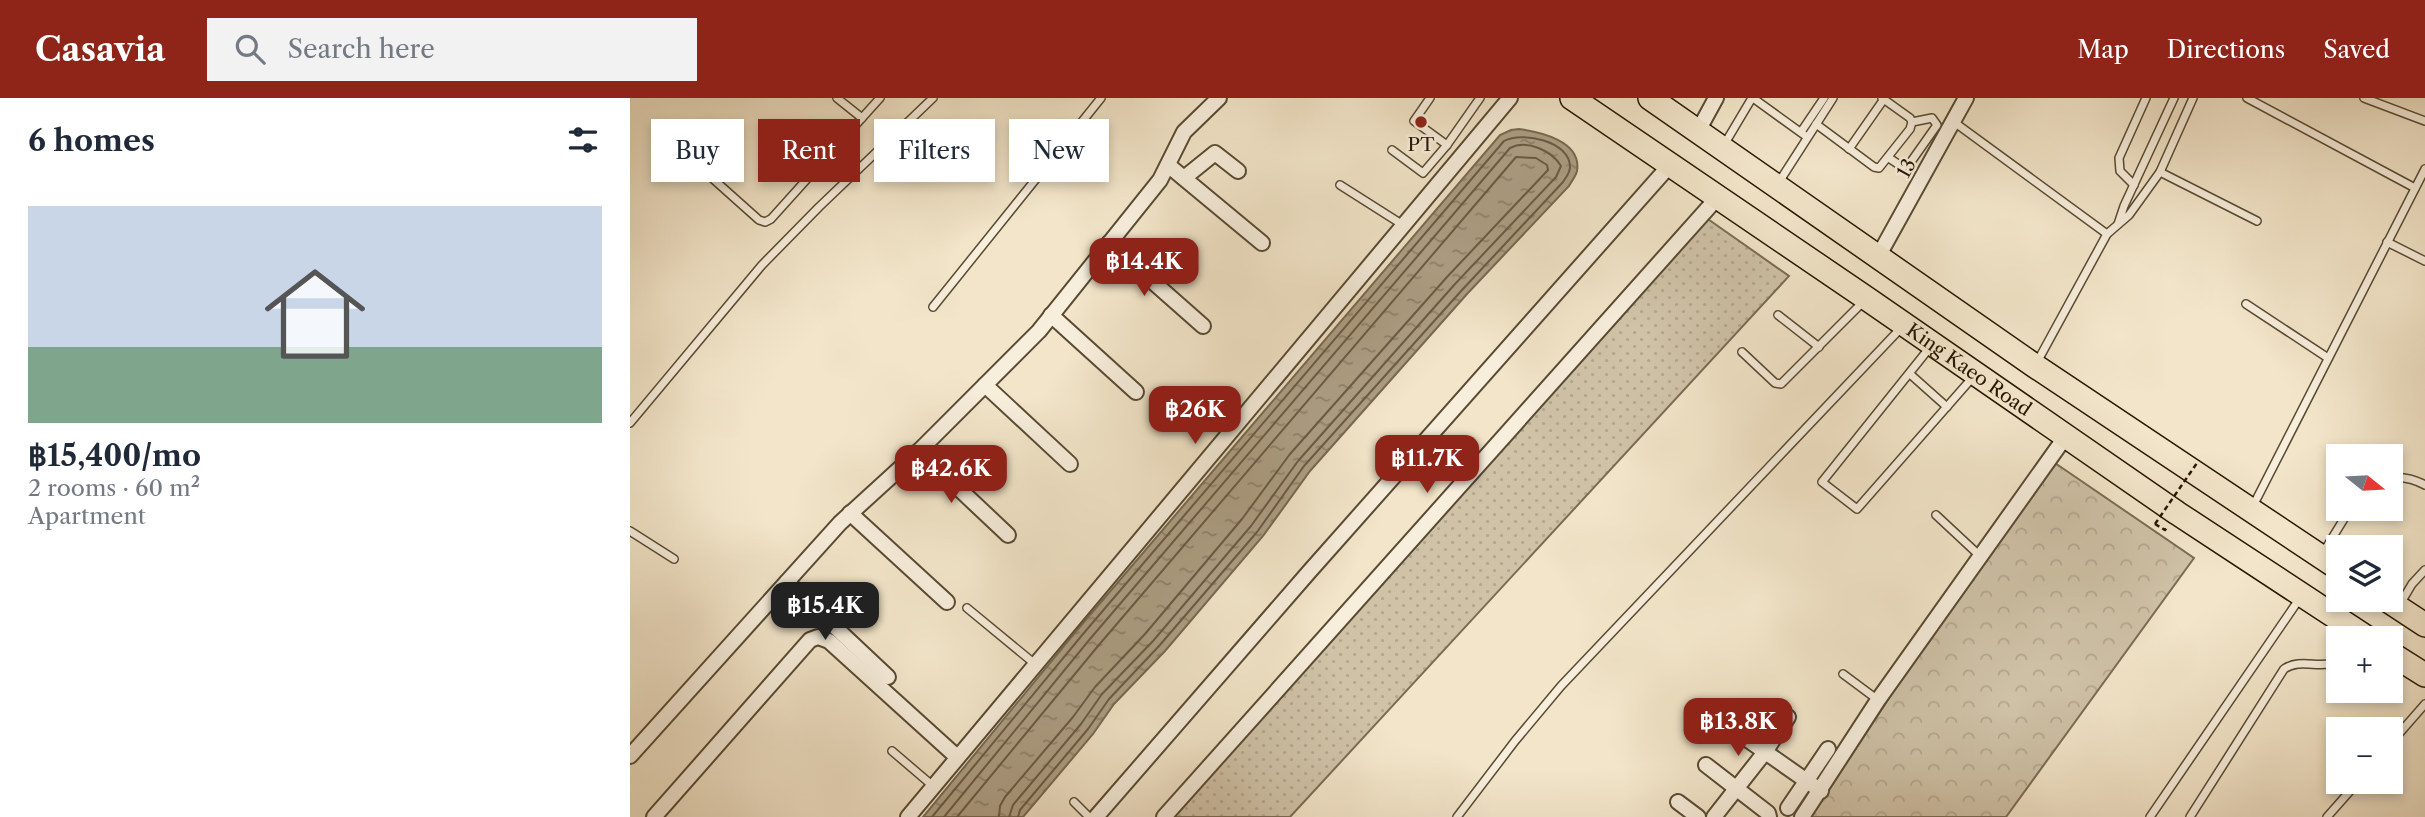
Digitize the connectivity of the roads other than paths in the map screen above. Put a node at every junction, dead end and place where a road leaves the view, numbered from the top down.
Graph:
1 (837, 98) edge
2 (880, 98) edge
3 (933, 98) edge
4 (1101, 98) edge
5 (1219, 98) edge
6 (1430, 98) edge
7 (1480, 98) edge
8 (1510, 98) edge
9 (1572, 98) edge
10 (1650, 98) edge
11 (1716, 98) edge
12 (1752, 98) edge
13 (1824, 98) edge
14 (1833, 98) edge
15 (1966, 98) edge
16 (2146, 98) edge
17 (2174, 98) edge
18 (2193, 98) edge
19 (2247, 98) edge
20 (2364, 98) edge
21 (1883, 99) edge
22 (862, 118) junction
23 (1953, 121) junction
24 (2425, 121) edge
25 (1912, 122) junction
26 (1816, 124) junction
27 (1698, 131) junction
28 (1804, 134) junction
29 (1447, 145) junction
30 (1722, 148) junction
31 (1849, 149) junction
32 (1392, 150) dead end
33 (1889, 158) junction
34 (1168, 164) junction
35 (1670, 165) junction
36 (2425, 169) edge
37 (1238, 171) dead end
38 (2160, 172) junction
39 (1184, 178) junction
40 (716, 182) edge
41 (1340, 185) dead end
42 (2134, 185) junction
43 (1777, 186) junction
44 (2415, 188) junction
45 (1717, 197) junction
46 (2257, 221) dead end
47 (2118, 224) junction
48 (1403, 225) junction
49 (2107, 234) junction
50 (2387, 242) junction
51 (1109, 243) junction
52 (1262, 243) dead end
53 (1879, 256) junction
54 (2425, 261) edge
55 (1867, 298) junction
56 (2246, 304) dead end
57 (933, 307) dead end
58 (1051, 315) junction
59 (1778, 315) dead end
60 (1904, 325) junction
61 (1203, 326) dead end
62 (1933, 345) junction
63 (1819, 347) junction
64 (1742, 352) dead end
65 (2328, 358) junction
66 (2035, 366) junction
67 (1910, 374) junction
68 (1976, 374) junction
69 (985, 385) junction
70 (1136, 392) dead end
71 (1947, 407) junction
72 (630, 423) edge
73 (2066, 436) junction
74 (919, 451) junction
75 (1069, 464) dead end
76 (2403, 477) edge
77 (2425, 485) edge
78 (2252, 509) junction
79 (850, 513) junction
80 (1936, 515) dead end
81 (630, 531) edge
82 (1008, 534) dead end
83 (1980, 556) junction
84 (674, 559) dead end
85 (2326, 559) edge
86 (2425, 570) edge
87 (787, 582) junction
88 (2403, 593) edge
89 (2302, 595) junction
90 (947, 602) dead end
91 (967, 608) dead end
92 (2403, 611) edge
93 (2425, 625) edge
94 (2348, 626) edge
95 (2403, 661) edge
96 (1035, 664) junction
97 (2326, 666) edge
98 (1843, 674) dead end
99 (2425, 675) edge
100 (888, 677) dead end
101 (1878, 700) junction
102 (2425, 704) edge
103 (1788, 717) dead end
104 (1731, 728) dead end
105 (2403, 729) edge
106 (1828, 749) dead end
107 (892, 751) dead end
108 (1765, 752) junction
109 (630, 756) edge
110 (957, 757) junction
111 (1706, 765) dead end
112 (1806, 781) junction
113 (933, 786) junction
114 (1737, 789) junction
115 (1821, 791) junction
116 (2348, 794) edge
117 (1074, 802) dead end
118 (1678, 802) dead end
119 (1788, 808) dead end
120 (654, 817) edge
121 (908, 817) edge
122 (1089, 817) edge
123 (1096, 817) edge
124 (1164, 817) edge
125 (1457, 817) edge
126 (1698, 817) edge
127 (1714, 817) edge
128 (1769, 817) edge
129 (1802, 817) edge
130 (2150, 817) edge
131 (2190, 817) edge
132 (2328, 817) edge

1 - 22 lane
2 - 22 lane
3 - 72 lane
4 - 57 lane
5 - 34 street
6 - 29 lane
7 - 29 lane
8 - 48 street
9 - 35 main road, King Kaeo Road
10 - 27 main road
11 - 27 street
12 - 28 lane
12 - 30 lane
13 - 28 lane
14 - 26 lane
15 - 23 street, 13
16 - 42 lane
17 - 42 lane
18 - 38 lane
19 - 44 lane
20 - 24 lane
21 - 25 lane
21 - 31 lane
22 - 40 lane
23 - 49 lane
23 - 53 street, 13
25 - 33 lane
25 - 33 lane
26 - 28 lane
26 - 31 lane
27 - 30 main road
28 - 43 lane
29 - 32 lane
30 - 43 main road
31 - 33 lane
34 - 39 street
34 - 51 street
35 - 45 main road, King Kaeo Road
35 - 123 street
36 - 44 lane
37 - 39 street
38 - 46 lane
38 - 47 lane
39 - 52 street
41 - 48 lane
42 - 47 lane
43 - 53 main road
44 - 50 lane
45 - 55 main road, King Kaeo Road
45 - 124 street
47 - 49 lane
48 - 96 street
49 - 66 lane
50 - 54 lane
50 - 65 lane
51 - 58 street
51 - 61 street
53 - 66 main road
55 - 60 main road, King Kaeo Road
55 - 63 lane
56 - 65 lane
58 - 69 street
58 - 70 street
59 - 63 lane
60 - 62 main road, King Kaeo Road
60 - 125 lane
62 - 67 lane
62 - 68 main road, King Kaeo Road
63 - 64 lane
65 - 78 lane
66 - 78 main road
67 - 71 lane
67 - 71 lane
68 - 71 lane
68 - 73 main road, King Kaeo Road
69 - 74 street
69 - 75 street
73 - 83 street
73 - 89 main road, King Kaeo Road
74 - 79 street
74 - 82 street
76 - 77 lane
78 - 85 main road
79 - 87 street
79 - 90 street
80 - 83 lane
81 - 84 lane
83 - 101 street
86 - 88 lane
87 - 100 street
87 - 109 street
89 - 94 main road, King Kaeo Road
89 - 130 lane
91 - 96 lane
92 - 93 main road
95 - 99 main road
96 - 110 street
97 - 131 lane
98 - 101 lane
101 - 115 street
102 - 105 lane
103 - 108 street
104 - 108 street
106 - 112 street
107 - 113 lane
108 - 112 street
108 - 114 street
110 - 113 street
110 - 120 street
111 - 114 street
112 - 115 street
112 - 119 street
113 - 121 street
114 - 127 street
114 - 128 street
115 - 129 street
116 - 132 lane
117 - 122 lane
118 - 126 street

